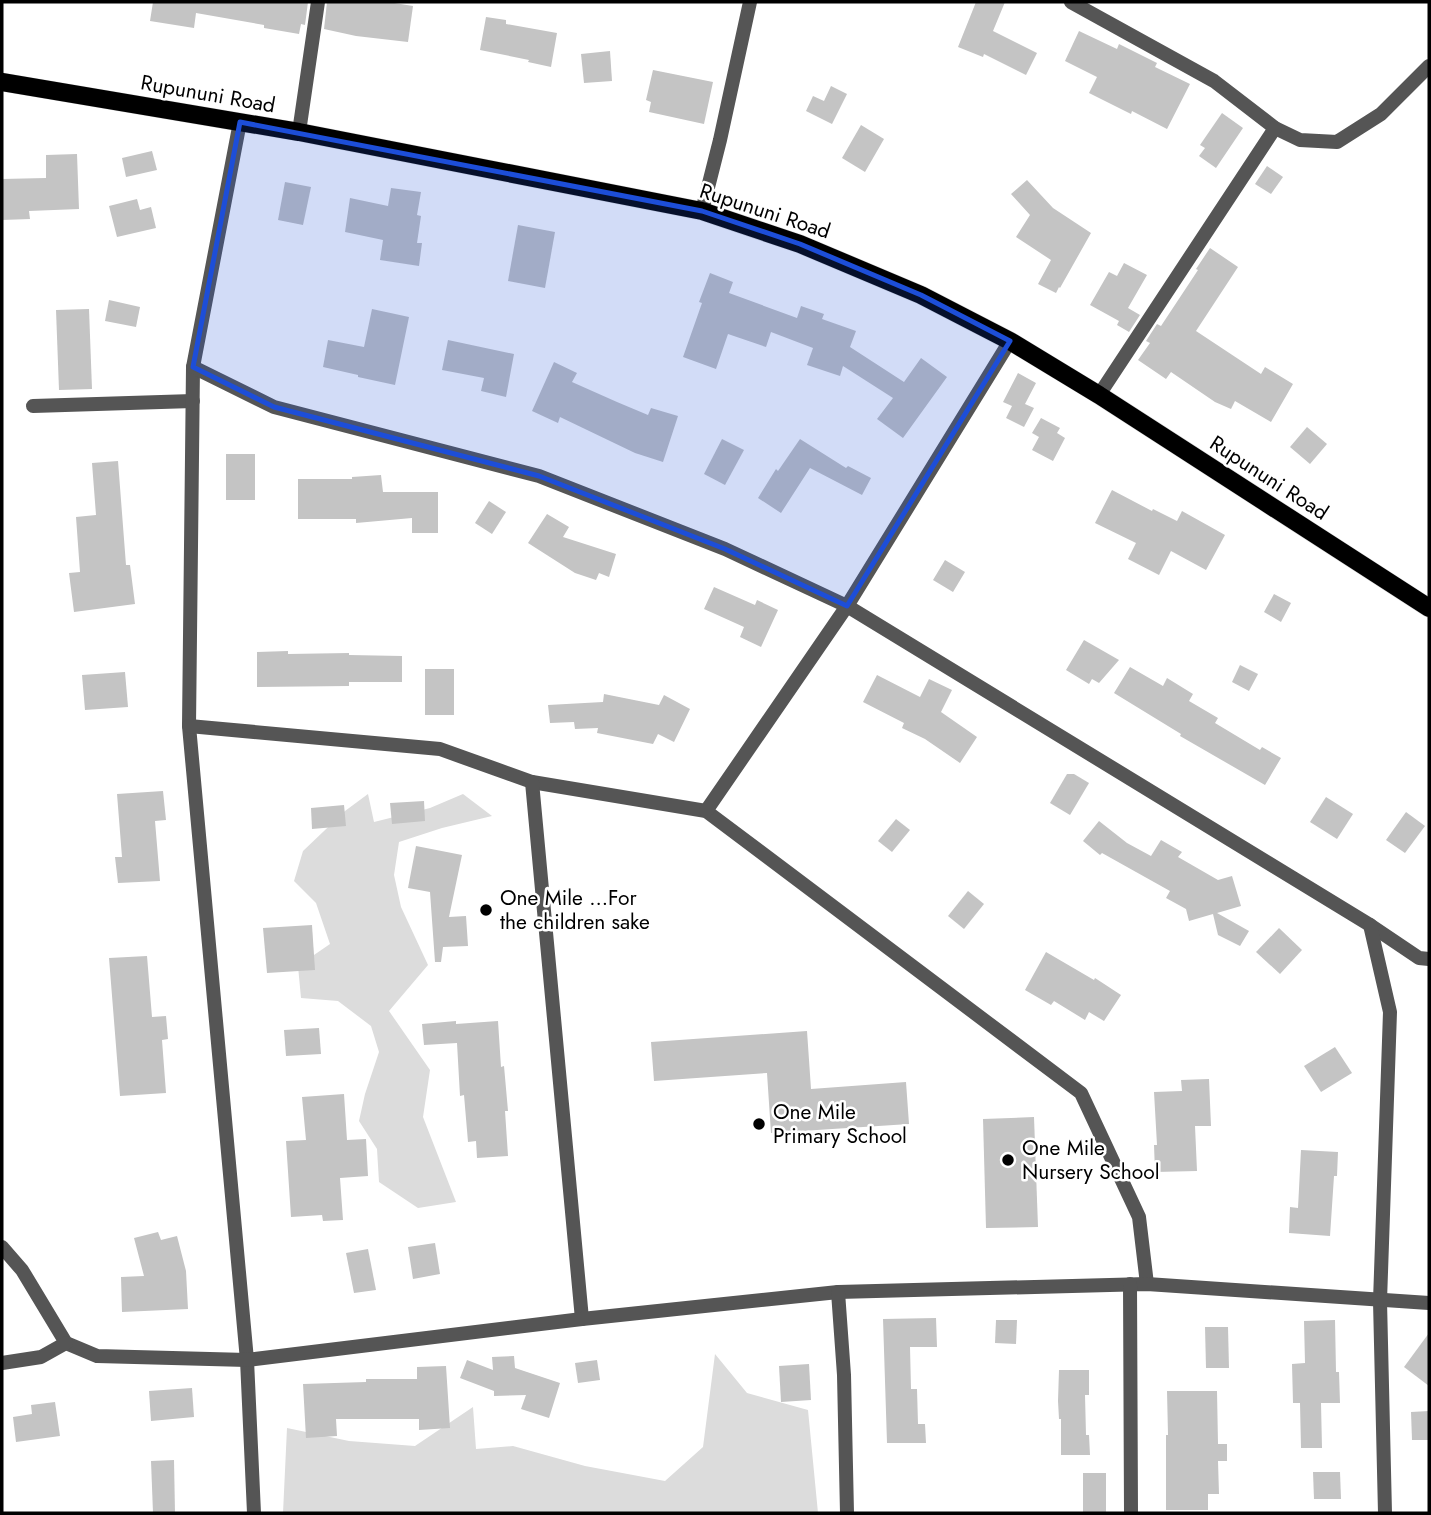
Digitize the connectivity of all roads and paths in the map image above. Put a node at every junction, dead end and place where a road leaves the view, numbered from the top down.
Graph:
1 (317, 2) edge
2 (750, 2) edge
3 (1071, 2) edge
4 (1429, 66) edge
5 (2, 82) edge
6 (240, 122) junction
7 (1275, 128) junction
8 (299, 132) junction
9 (702, 211) junction
10 (1010, 341) junction
11 (193, 367) junction
12 (1100, 395) junction
13 (193, 401) junction
14 (33, 406) dead end
15 (848, 606) junction
16 (1429, 608) edge
17 (189, 726) junction
18 (532, 782) junction
19 (706, 811) junction
20 (1370, 925) junction
21 (1429, 959) edge
22 (2, 1247) edge
23 (1130, 1284) junction
24 (1147, 1284) junction
25 (838, 1292) junction
26 (1380, 1301) junction
27 (1429, 1303) edge
28 (582, 1319) junction
29 (66, 1343) junction
30 (247, 1360) junction
31 (2, 1363) edge
32 (254, 1513) edge
33 (846, 1513) edge
34 (1131, 1513) edge
35 (1385, 1513) edge

1 - 8 street
2 - 9 street
3 - 7 street
4 - 7 street
5 - 6 main road, Rupununi Road
6 - 8 main road, Rupununi Road
6 - 11 street
7 - 12 street
8 - 9 main road, Rupununi Road
9 - 10 main road, Rupununi Road
10 - 12 main road, Rupununi Road
10 - 15 street
11 - 13 street
11 - 15 street
12 - 16 main road, Rupununi Road
13 - 14 street
13 - 17 street
15 - 19 street
15 - 20 street
17 - 18 street
17 - 30 street
18 - 19 street
18 - 28 street
19 - 24 street
20 - 21 street
20 - 26 street
22 - 29 street
23 - 24 street
23 - 25 street
23 - 34 street
24 - 26 street
25 - 28 street
25 - 33 street
26 - 27 street
26 - 35 street
28 - 30 street
29 - 30 street
29 - 31 street
30 - 32 street

